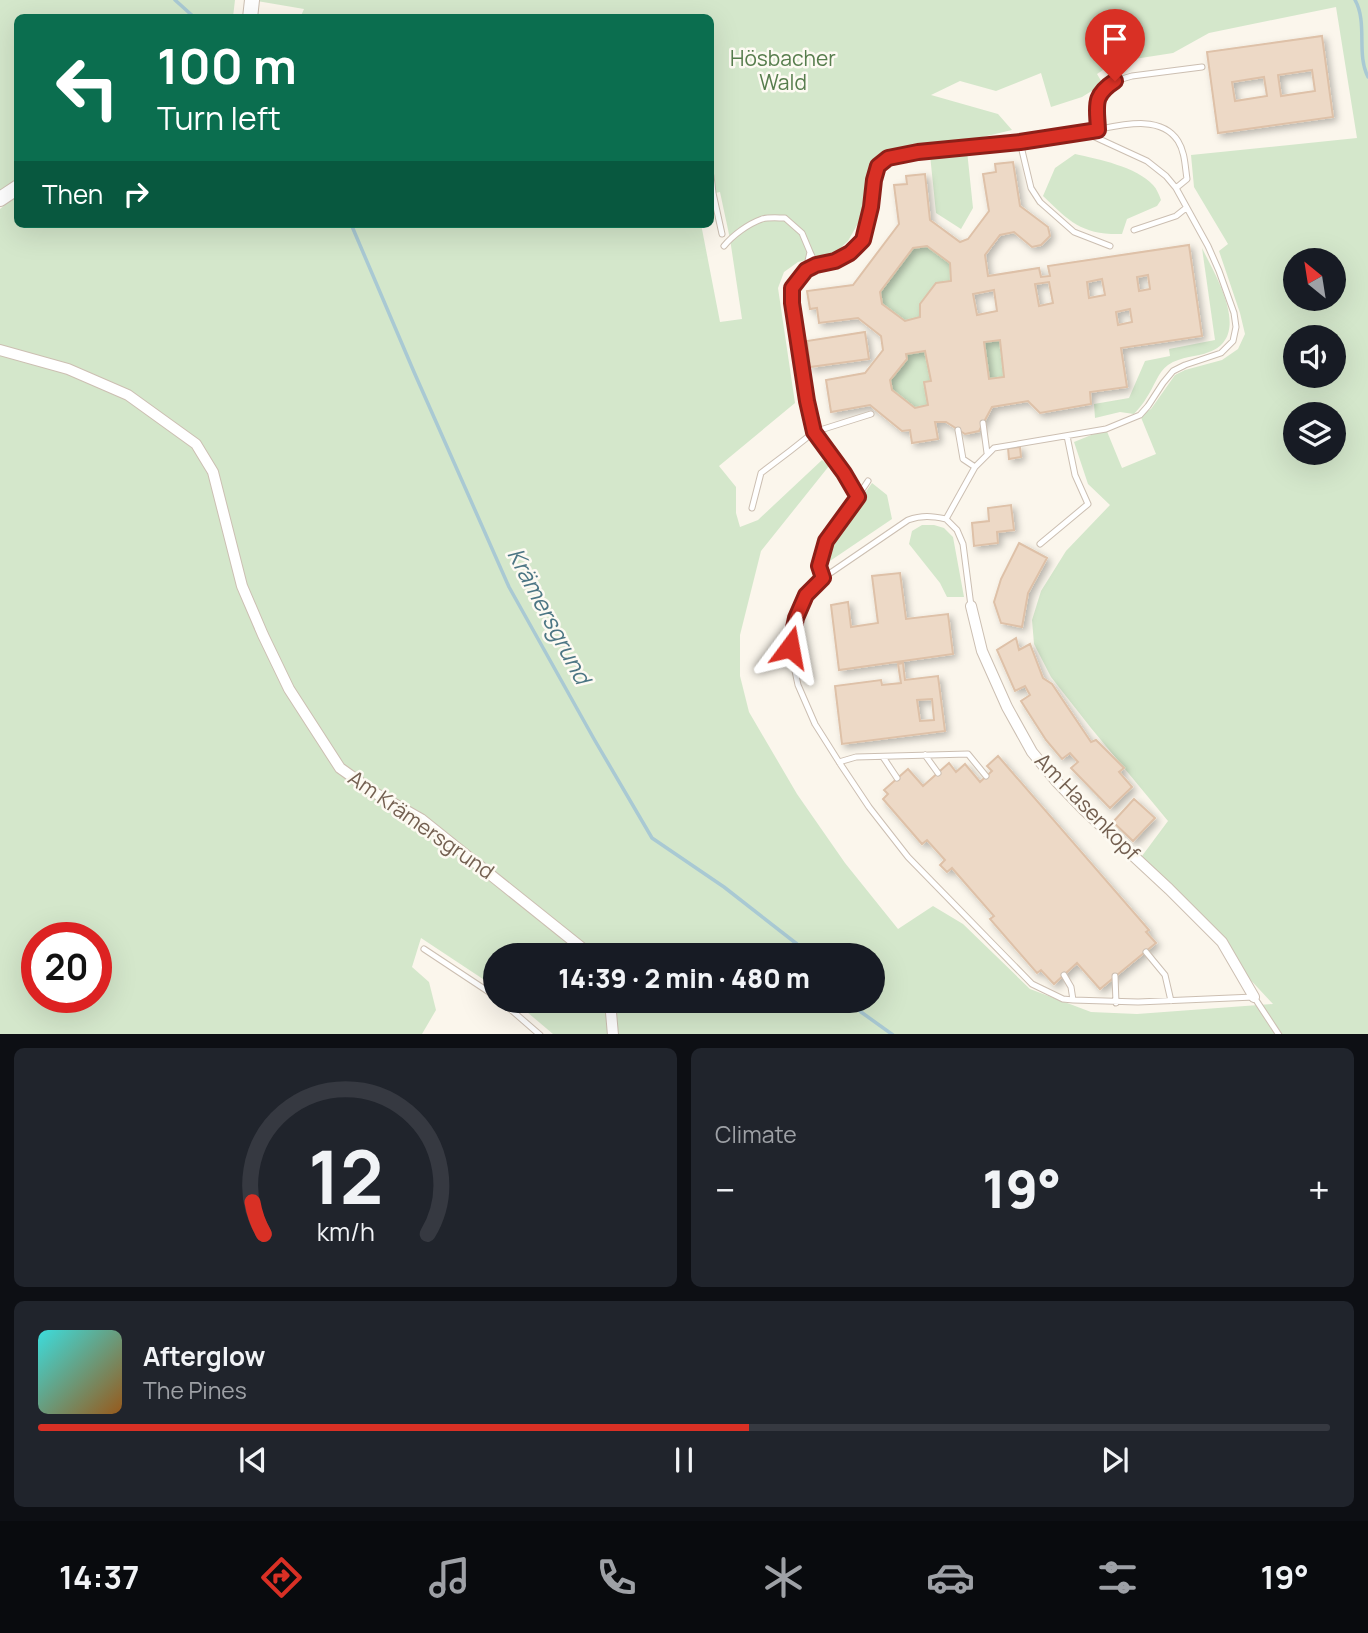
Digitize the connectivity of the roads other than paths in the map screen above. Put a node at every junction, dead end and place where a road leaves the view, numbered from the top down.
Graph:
1 (1202, 67) dead end
2 (1098, 130) junction
3 (1084, 132) junction
4 (1020, 142) junction
5 (1176, 188) junction
6 (714, 198) edge
7 (1186, 208) junction
8 (1134, 230) dead end
9 (722, 234) dead end
10 (724, 246) dead end
11 (1110, 246) dead end
12 (810, 252) junction
13 (816, 265) junction
14 (806, 270) junction
15 (0, 350) edge
16 (871, 414) dead end
17 (983, 423) dead end
18 (958, 430) dead end
19 (814, 432) junction
20 (1067, 436) junction
21 (987, 453) junction
22 (975, 467) junction
23 (868, 481) dead end
24 (858, 497) junction
25 (752, 508) dead end
26 (946, 519) junction
27 (1040, 544) dead end
28 (823, 578) junction
29 (971, 606) joint
30 (925, 755) junction
31 (883, 757) junction
32 (839, 762) junction
33 (938, 773) dead end
34 (986, 776) dead end
35 (897, 778) dead end
36 (576, 943) edge
37 (424, 950) dead end
38 (1146, 952) dead end
39 (1064, 975) dead end
40 (1115, 976) dead end
41 (483, 988) edge
42 (1254, 997) junction
43 (1073, 1000) junction
44 (1171, 1001) junction
45 (1116, 1003) junction
46 (515, 1013) edge
47 (611, 1013) edge
48 (540, 1034) edge
49 (612, 1034) edge
50 (1278, 1034) edge

1 - 2 lane
2 - 3 lane
2 - 5 lane
3 - 4 lane
3 - 5 lane
4 - 11 lane
4 - 13 lane
5 - 7 lane
6 - 9 lane
7 - 8 lane
7 - 20 lane
10 - 12 lane
12 - 13 lane
12 - 14 lane
13 - 14 lane
14 - 19 lane
15 - 36 street, Am Krämersgrund
16 - 19 lane
17 - 21 lane
18 - 22 lane
19 - 24 lane
19 - 25 lane
20 - 21 lane
20 - 27 lane
21 - 22 lane
22 - 26 lane
23 - 24 lane
24 - 28 lane
26 - 28 lane
26 - 29 lane, Am Hasenkopf
28 - 32 lane
29 - 42 street, Am Hasenkopf
30 - 31 lane
30 - 33 lane
30 - 34 lane
31 - 32 lane
31 - 35 lane
32 - 43 lane
37 - 41 lane
38 - 44 lane
39 - 43 lane
40 - 45 lane
42 - 44 lane
42 - 50 lane, Am Hasenkopf
43 - 45 lane
44 - 45 lane
46 - 48 lane
47 - 49 street

